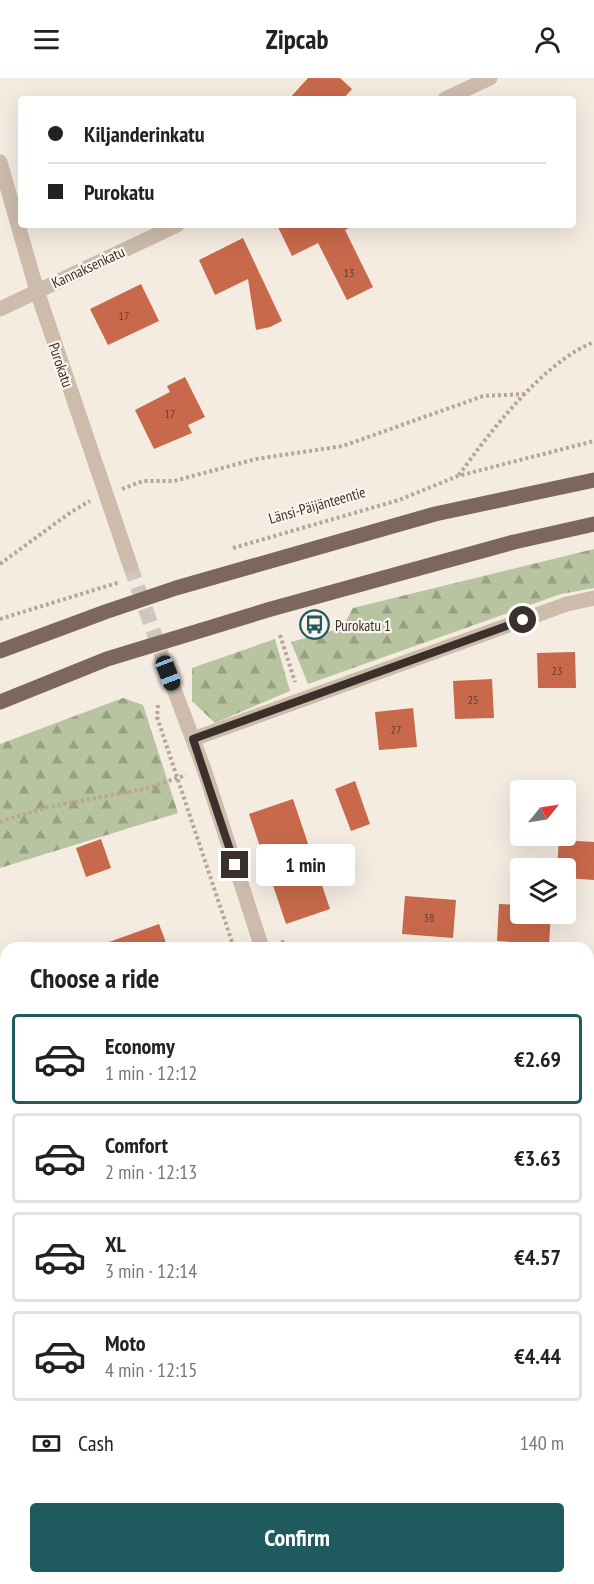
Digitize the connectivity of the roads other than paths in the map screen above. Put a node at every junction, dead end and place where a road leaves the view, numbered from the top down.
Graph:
1 (489, 78) edge
2 (451, 96) edge
3 (0, 162) edge
4 (18, 225) edge
5 (19, 228) edge
6 (171, 228) edge
7 (37, 291) junction
8 (0, 309) edge
9 (594, 480) edge
10 (594, 524) edge
11 (130, 566) tunnel mouth
12 (594, 598) edge
13 (0, 651) edge
14 (168, 673) tunnel mouth
15 (0, 702) edge
16 (193, 739) junction
17 (260, 942) edge

1 - 2 street
3 - 4 street, Purokatu
5 - 7 street, Purokatu
6 - 7 street, Kannaksenkatu
7 - 8 street, Kannaksenkatu
7 - 11 street, Purokatu
9 - 13 main road
10 - 15 main road
12 - 16 street
14 - 16 street
16 - 17 street

